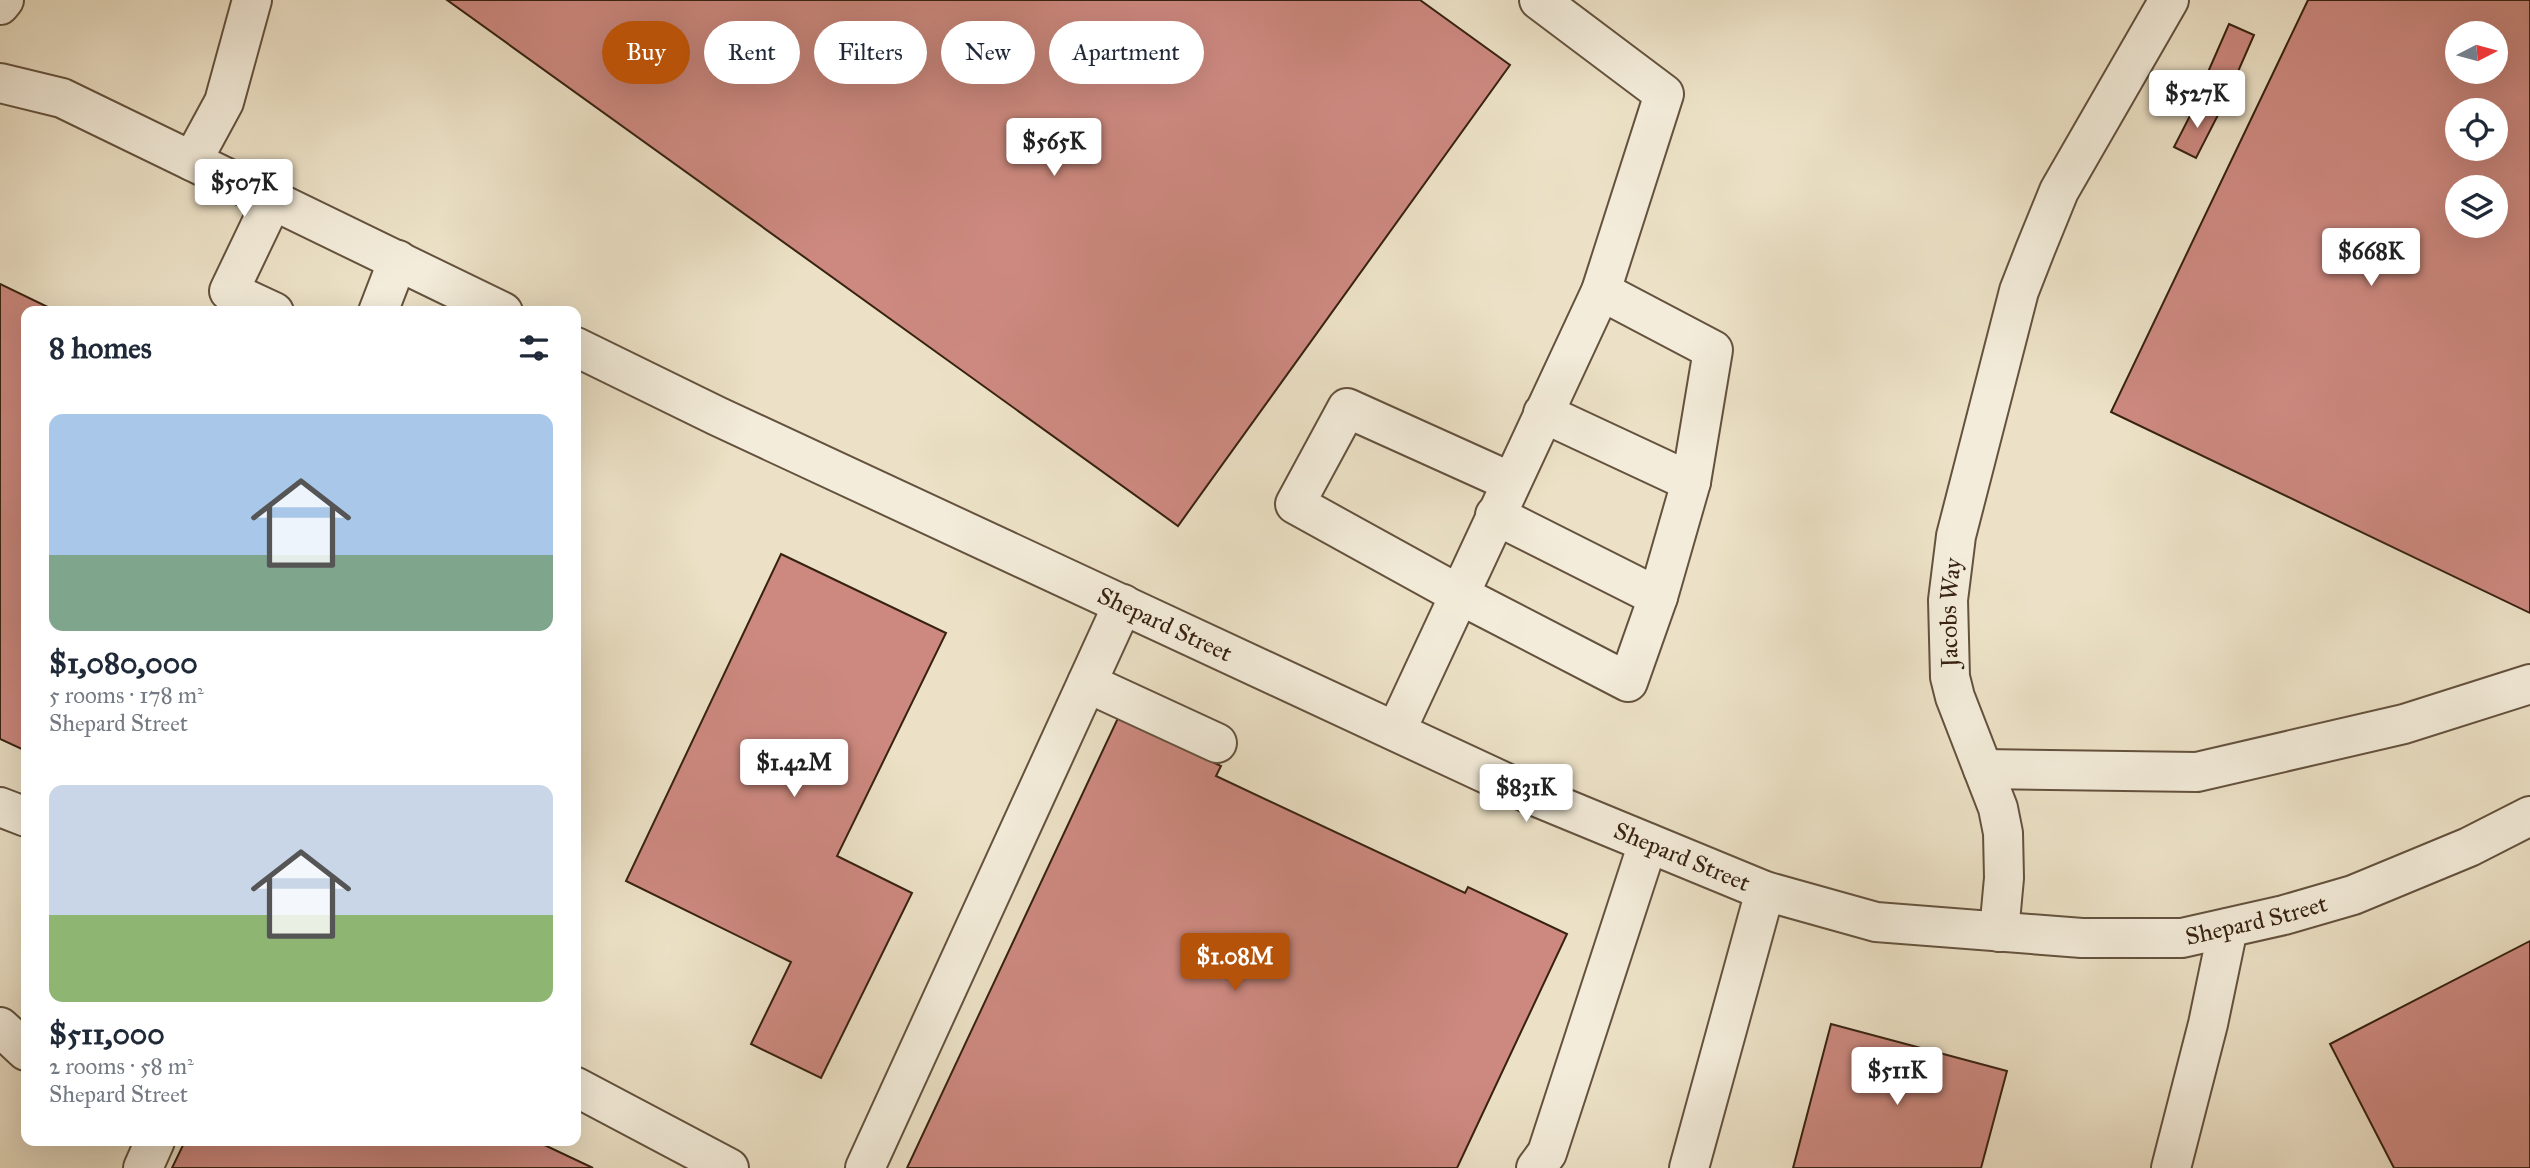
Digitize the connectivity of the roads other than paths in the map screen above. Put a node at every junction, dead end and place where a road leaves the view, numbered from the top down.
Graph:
1 (4, 0) edge
2 (252, 0) edge
3 (1539, 0) edge
4 (2169, 0) edge
5 (0, 5) edge
6 (0, 83) edge
7 (192, 161) junction
8 (272, 199) junction
9 (398, 260) junction
10 (1601, 292) junction
11 (261, 306) edge
12 (381, 306) edge
13 (491, 306) edge
14 (581, 349) edge
15 (1543, 413) junction
16 (1691, 482) junction
17 (1503, 499) junction
18 (1458, 594) junction
19 (1658, 597) junction
20 (1123, 604) junction
21 (1087, 683) junction
22 (2530, 684) edge
23 (1396, 731) junction
24 (1217, 743) dead end
25 (1983, 769) junction
26 (0, 807) edge
27 (21, 815) edge
28 (2530, 816) edge
29 (1648, 843) junction
30 (1765, 891) junction
31 (2228, 928) junction
32 (1998, 932) junction
33 (0, 1027) edge
34 (21, 1046) edge
35 (581, 1090) edge
36 (153, 1146) edge
37 (143, 1168) edge
38 (729, 1168) edge
39 (865, 1168) edge
40 (1536, 1168) edge
41 (1689, 1168) edge
42 (2171, 1168) edge

1 - 5 street
2 - 7 street
3 - 10 street
4 - 25 street, Jacobs Way
6 - 7 street
7 - 8 street
8 - 9 street
8 - 11 street
9 - 12 street
9 - 13 street
10 - 15 street
10 - 16 street
14 - 20 street, Shepard Street
15 - 16 street
15 - 17 street
16 - 19 street
17 - 18 street
17 - 18 street
17 - 19 street
18 - 19 street
18 - 23 street
20 - 21 street
20 - 23 street, Shepard Street
21 - 24 street
21 - 39 street
22 - 25 street
23 - 29 street, Shepard Street
25 - 32 street, Jacobs Way
26 - 27 street
28 - 31 street, Shepard Street
29 - 30 street, Shepard Street
29 - 40 street
30 - 32 street, Shepard Street
30 - 41 street
31 - 32 street, Shepard Street
31 - 42 street
33 - 34 street
35 - 38 street
36 - 37 street

